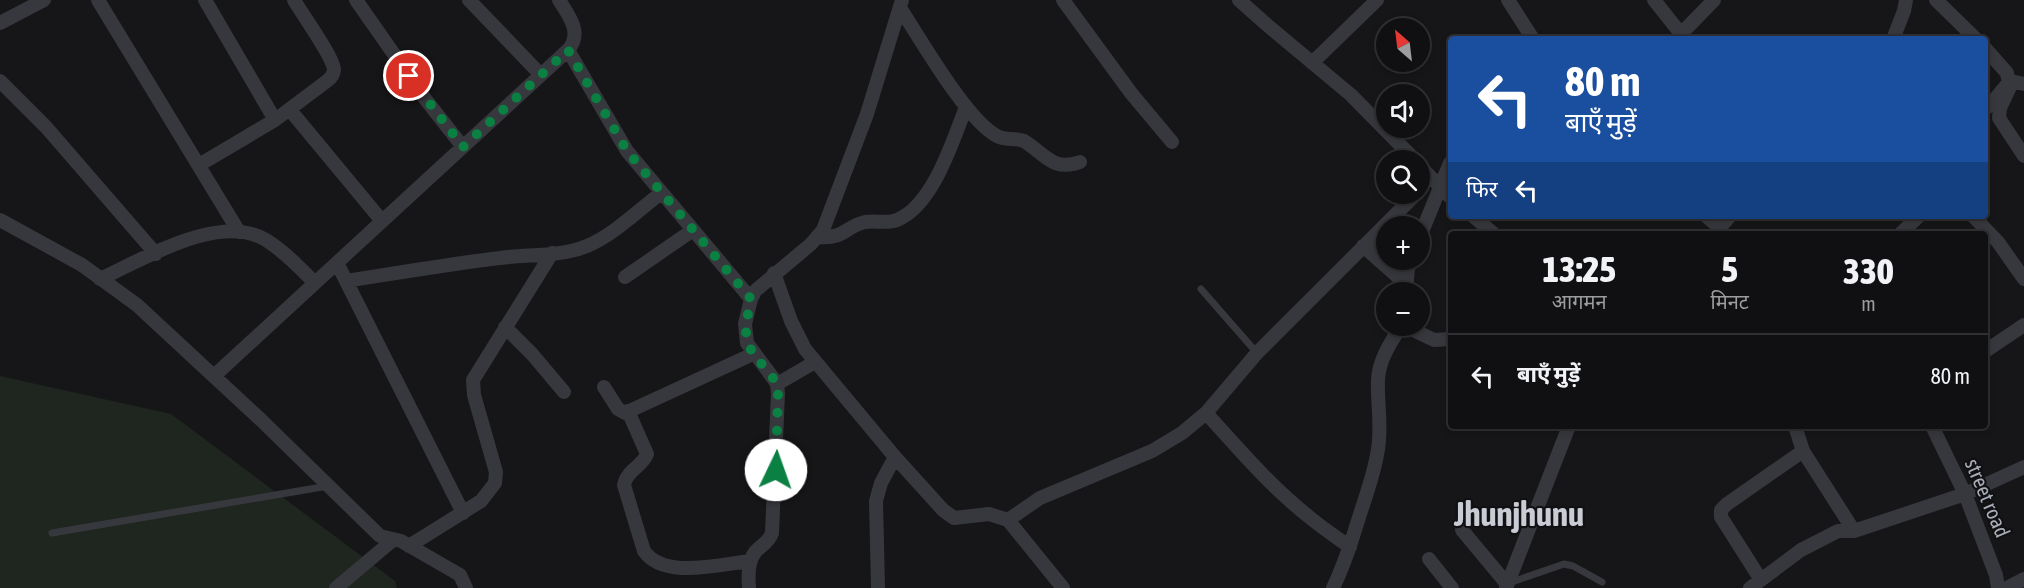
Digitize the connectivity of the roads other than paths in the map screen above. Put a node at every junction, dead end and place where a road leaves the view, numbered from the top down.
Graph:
1 (44, 0) edge
2 (98, 0) edge
3 (205, 0) edge
4 (294, 0) edge
5 (356, 0) edge
6 (469, 0) edge
7 (559, 0) edge
8 (1063, 0) edge
9 (1239, 0) edge
10 (1377, 0) edge
11 (1508, 0) edge
12 (1654, 0) edge
13 (1714, 0) edge
14 (1906, 0) edge
15 (1936, 0) edge
16 (901, 4) edge
17 (0, 23) edge
18 (1531, 36) edge
19 (1678, 36) edge
20 (1894, 36) edge
21 (1973, 36) edge
22 (568, 50) junction
23 (1988, 51) edge
24 (1312, 63) junction
25 (541, 75) junction
26 (0, 81) edge
27 (2010, 81) junction
28 (2024, 84) edge
29 (966, 107) junction
30 (1988, 107) edge
31 (290, 110) junction
32 (275, 120) junction
33 (1172, 142) dead end
34 (463, 147) junction
35 (1405, 150) edge
36 (2024, 156) edge
37 (1080, 162) dead end
38 (199, 165) junction
39 (1448, 169) edge
40 (1430, 176) edge
41 (1441, 188) edge
42 (661, 193) junction
43 (1406, 204) edge
44 (1429, 216) edge
45 (1476, 219) edge
46 (1727, 219) edge
47 (1916, 219) edge
48 (1976, 219) edge
49 (0, 220) edge
50 (382, 221) junction
51 (693, 230) junction
52 (1490, 231) edge
53 (1716, 231) edge
54 (1903, 231) edge
55 (1987, 231) edge
56 (239, 232) junction
57 (1988, 232) edge
58 (818, 237) junction
59 (1364, 246) junction
60 (552, 253) junction
61 (156, 254) junction
62 (337, 263) junction
63 (774, 273) junction
64 (625, 276) dead end
65 (2024, 277) edge
66 (100, 279) junction
67 (346, 281) junction
68 (315, 282) junction
69 (1400, 282) edge
70 (1201, 289) dead end
71 (751, 299) junction
72 (2024, 326) edge
73 (505, 327) junction
74 (1396, 336) edge
75 (1425, 336) edge
76 (1448, 339) edge
77 (1988, 348) edge
78 (1257, 353) junction
79 (753, 354) junction
80 (815, 362) junction
81 (214, 376) junction
82 (777, 384) junction
83 (604, 387) dead end
84 (564, 392) dead end
85 (628, 411) junction
86 (1206, 412) junction
87 (1568, 429) edge
88 (1796, 429) edge
89 (1933, 429) edge
90 (1803, 451) junction
91 (895, 458) junction
92 (2024, 467) edge
93 (328, 486) junction
94 (1965, 494) junction
95 (463, 513) junction
96 (1008, 520) junction
97 (1462, 530) dead end
98 (1854, 531) junction
99 (52, 533) dead end
100 (393, 540) junction
101 (409, 546) junction
102 (1350, 547) junction
103 (1428, 559) dead end
104 (751, 561) junction
105 (2024, 579) edge
106 (1602, 582) dead end
107 (1756, 584) edge
108 (1055, 585) edge
109 (1506, 586) edge
110 (878, 587) edge
111 (336, 588) edge
112 (466, 588) edge
113 (748, 588) edge
114 (1333, 588) edge
115 (1452, 588) edge
116 (1998, 588) edge
117 (2007, 588) edge

1 - 17 street
2 - 38 street
3 - 32 street
4 - 31 street
5 - 34 street
6 - 25 street
7 - 22 street
8 - 33 street
9 - 24 street
10 - 24 street
11 - 18 street
12 - 19 street
13 - 19 street
14 - 20 street
15 - 21 street
16 - 29 street
16 - 58 street
22 - 25 street
22 - 42 street
23 - 27 street
24 - 35 street
25 - 34 street
26 - 61 street
27 - 28 street
27 - 30 street
27 - 36 street
29 - 37 street
29 - 58 street
31 - 32 street
31 - 50 street
32 - 38 street
34 - 50 street
38 - 56 street
39 - 41 street
40 - 41 street
41 - 44 street
42 - 51 street
42 - 60 street
43 - 59 street
45 - 52 street
46 - 53 street
47 - 54 street
48 - 55 street
49 - 66 street
50 - 62 street
51 - 64 street
51 - 71 street
56 - 61 street
56 - 68 street
57 - 65 street
58 - 63 street
59 - 69 street
59 - 78 street
60 - 67 street
60 - 73 street
61 - 66 street
62 - 67 street
62 - 68 street
63 - 71 street
63 - 80 street
66 - 81 street
67 - 95 street
68 - 81 street
70 - 78 lane
71 - 79 street
72 - 77 street
73 - 84 street
73 - 95 street
74 - 102 street
75 - 76 street
78 - 86 street
79 - 82 street
79 - 85 street
80 - 82 street
80 - 91 street
81 - 93 street
82 - 104 street
83 - 85 street
85 - 104 street
86 - 96 street
86 - 102 street
87 - 109 street
88 - 90 street
89 - 94 street, street road
90 - 98 street
90 - 107 street
91 - 96 street
91 - 110 street
92 - 94 street
93 - 99 lane
93 - 100 street
94 - 98 street
94 - 116 street, street road
95 - 101 street
96 - 108 street
97 - 109 street
98 - 107 street
100 - 101 street
100 - 111 street
101 - 112 street
102 - 114 street
103 - 115 street
104 - 113 street
105 - 117 street
106 - 109 lane

